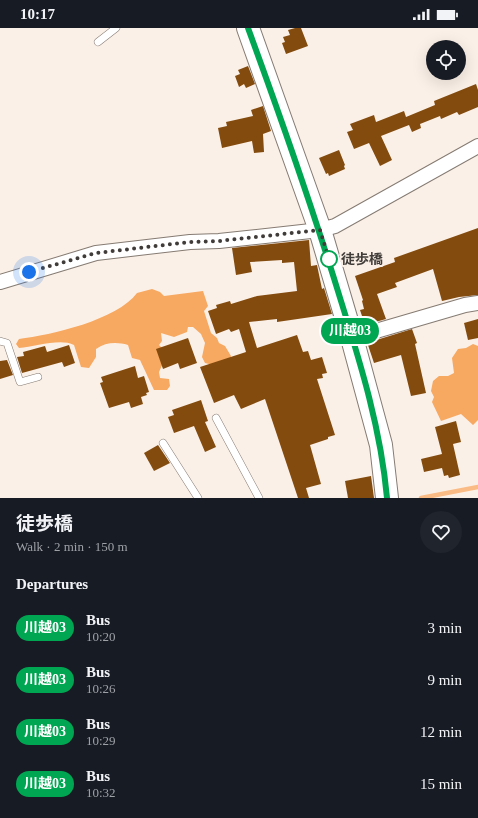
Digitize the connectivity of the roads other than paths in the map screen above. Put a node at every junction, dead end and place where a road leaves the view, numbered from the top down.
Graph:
1 (116, 28) edge
2 (248, 28) edge
3 (98, 42) dead end
4 (478, 146) edge
5 (320, 230) junction
6 (0, 282) edge
7 (478, 302) edge
8 (352, 338) junction
9 (0, 341) edge
10 (38, 377) dead end
11 (216, 418) dead end
12 (163, 443) dead end
13 (198, 498) edge
14 (259, 498) edge
15 (387, 498) edge

1 - 3 lane
2 - 5 main road
4 - 5 street
5 - 6 street
5 - 8 main road
7 - 8 street
8 - 15 main road
9 - 10 lane
11 - 14 lane
12 - 13 lane

